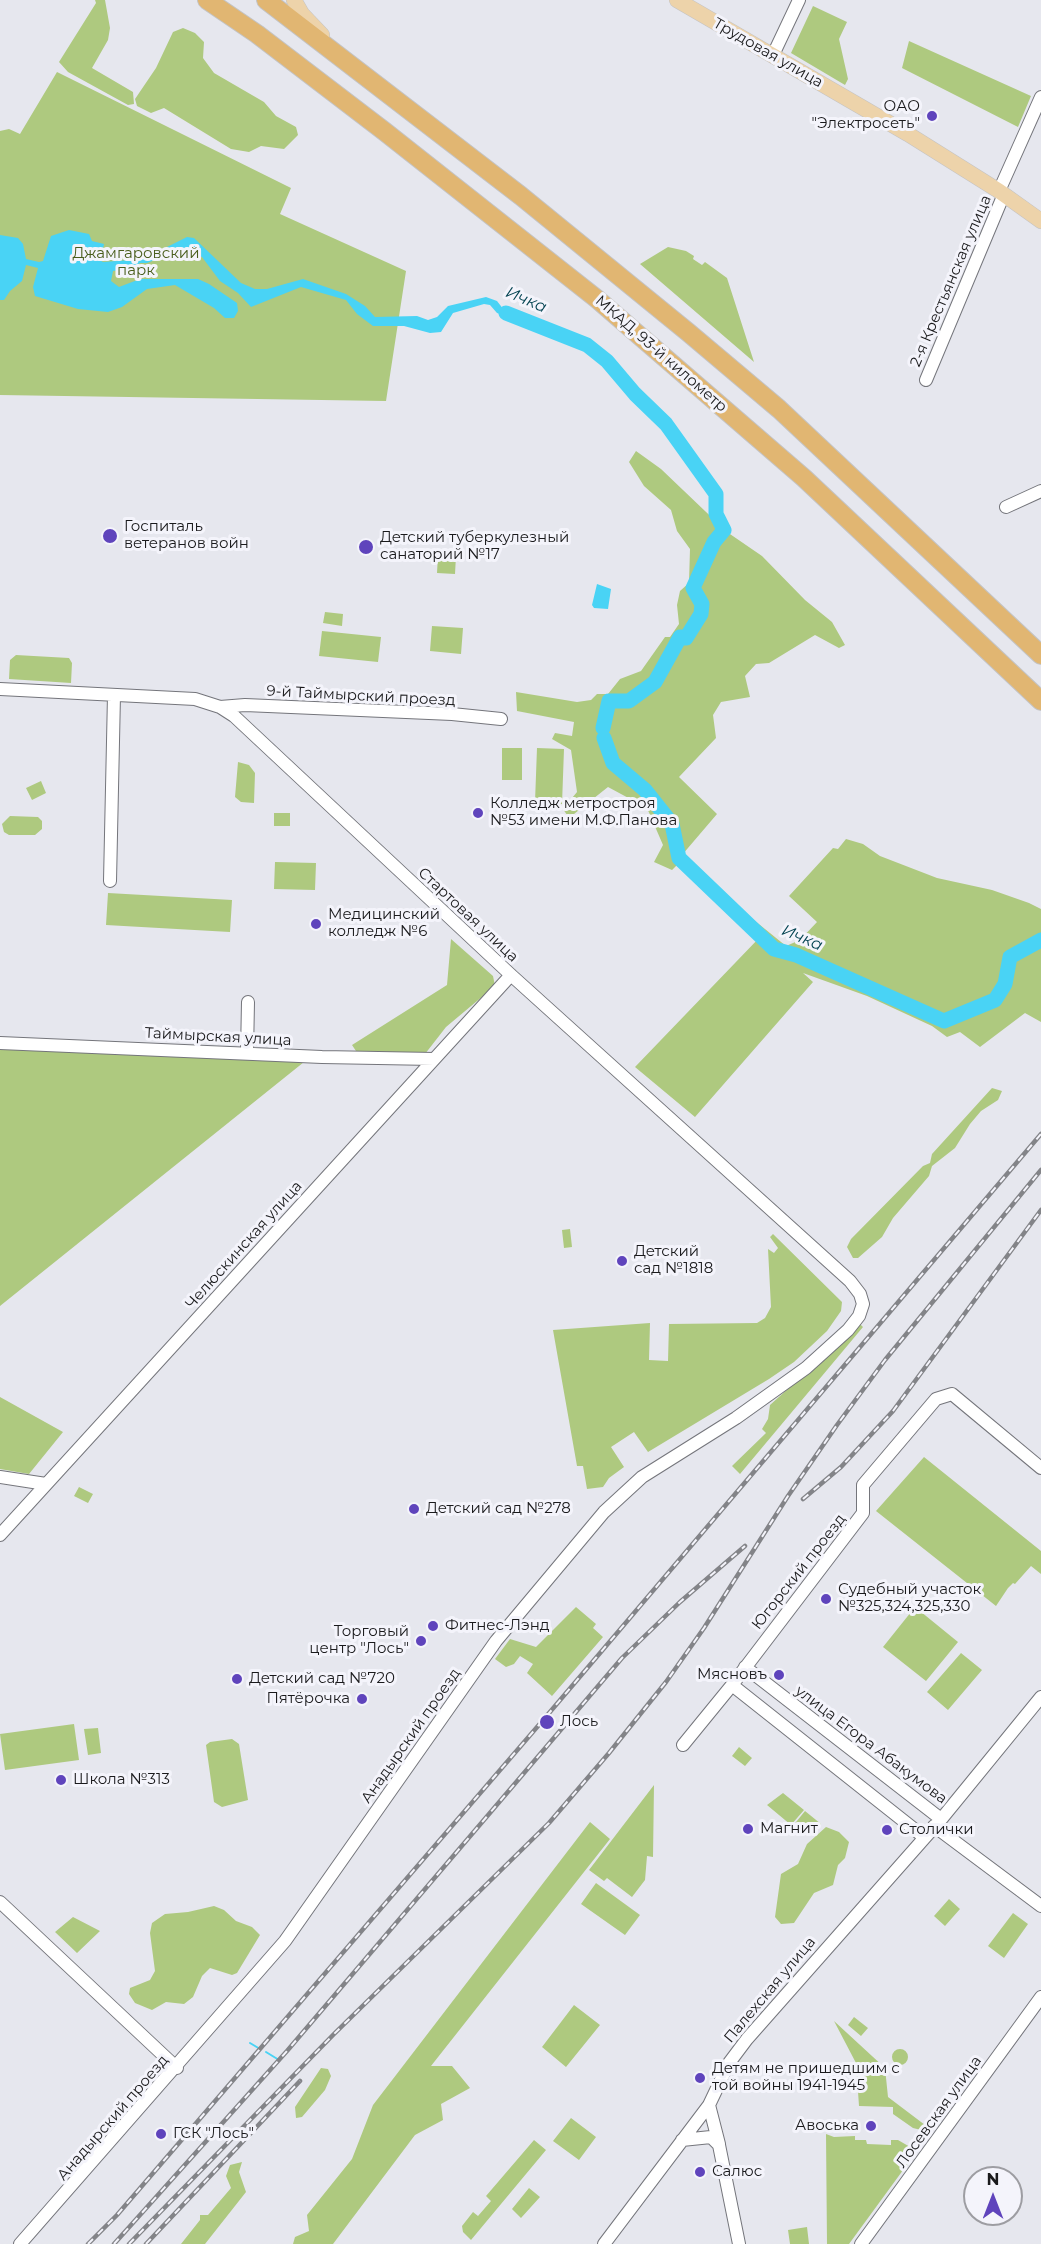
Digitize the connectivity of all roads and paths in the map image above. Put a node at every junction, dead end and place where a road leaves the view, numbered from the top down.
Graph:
1 (207, 0) edge
2 (294, 0) edge
3 (677, 0) edge
4 (800, 0) edge
5 (272, 4) edge
6 (773, 55) junction
7 (347, 61) junction
8 (1041, 97) edge
9 (1002, 192) junction
10 (1041, 221) edge
11 (926, 380) dead end
12 (1041, 491) edge
13 (1006, 507) dead end
14 (1041, 655) edge
15 (0, 690) edge
16 (114, 695) junction
17 (1041, 701) edge
18 (220, 707) junction
19 (501, 719) dead end
20 (110, 881) dead end
21 (511, 975) junction
22 (248, 1002) dead end
23 (0, 1042) edge
24 (247, 1053) junction
25 (434, 1059) junction
26 (860, 1294) joint
27 (1041, 1468) edge
28 (0, 1477) edge
29 (46, 1484) junction
30 (0, 1535) edge
31 (745, 1666) junction
32 (732, 1685) junction
33 (1041, 1697) edge
34 (683, 1745) dead end
35 (937, 1822) junction
36 (924, 1837) junction
37 (0, 1902) edge
38 (1041, 1906) edge
39 (1041, 1997) edge
40 (177, 2068) junction
41 (709, 2105) junction
42 (682, 2140) junction
43 (719, 2145) junction
44 (20, 2244) edge
45 (604, 2244) edge
46 (739, 2244) edge
47 (861, 2244) edge

1 - 17 highway, МКАД, 93-й километр
2 - 7 main road
3 - 6 main road, Трудовая улица
4 - 6 street
5 - 7 highway, МКАД, 93-й километр
6 - 9 main road, Трудовая улица
7 - 14 highway, МКАД, 93-й километр
8 - 9 street, 2-я Крестьянская улица
9 - 10 main road, Трудовая улица
9 - 11 street, 2-я Крестьянская улица
12 - 13 street
15 - 16 street, Стартовая улица
16 - 18 street, Стартовая улица
16 - 20 street
18 - 19 street, 9-й Таймырский проезд
18 - 21 street, Стартовая улица
21 - 25 street, Челюскинская улица
21 - 26 street, Стартовая улица
22 - 24 street
23 - 24 street, Таймырская улица
24 - 25 street, Таймырская улица
25 - 29 street, Челюскинская улица
26 - 40 street, Анадырский проезд
27 - 31 street, Югорский проезд
28 - 29 street
29 - 30 street, Челюскинская улица
31 - 32 street, Югорский проезд
31 - 35 street, улица Егора Абакумова
32 - 34 street, Югорский проезд
32 - 36 street
33 - 35 street, улица Егора Абакумова
35 - 36 street, Палехская улица
35 - 38 street, улица Егора Абакумова
36 - 41 street, Палехская улица
37 - 40 street
39 - 47 street, Лосевская улица
40 - 44 street, Анадырский проезд
41 - 42 street, Палехская улица
41 - 43 street
42 - 43 street
42 - 45 street, Палехская улица
43 - 46 street

